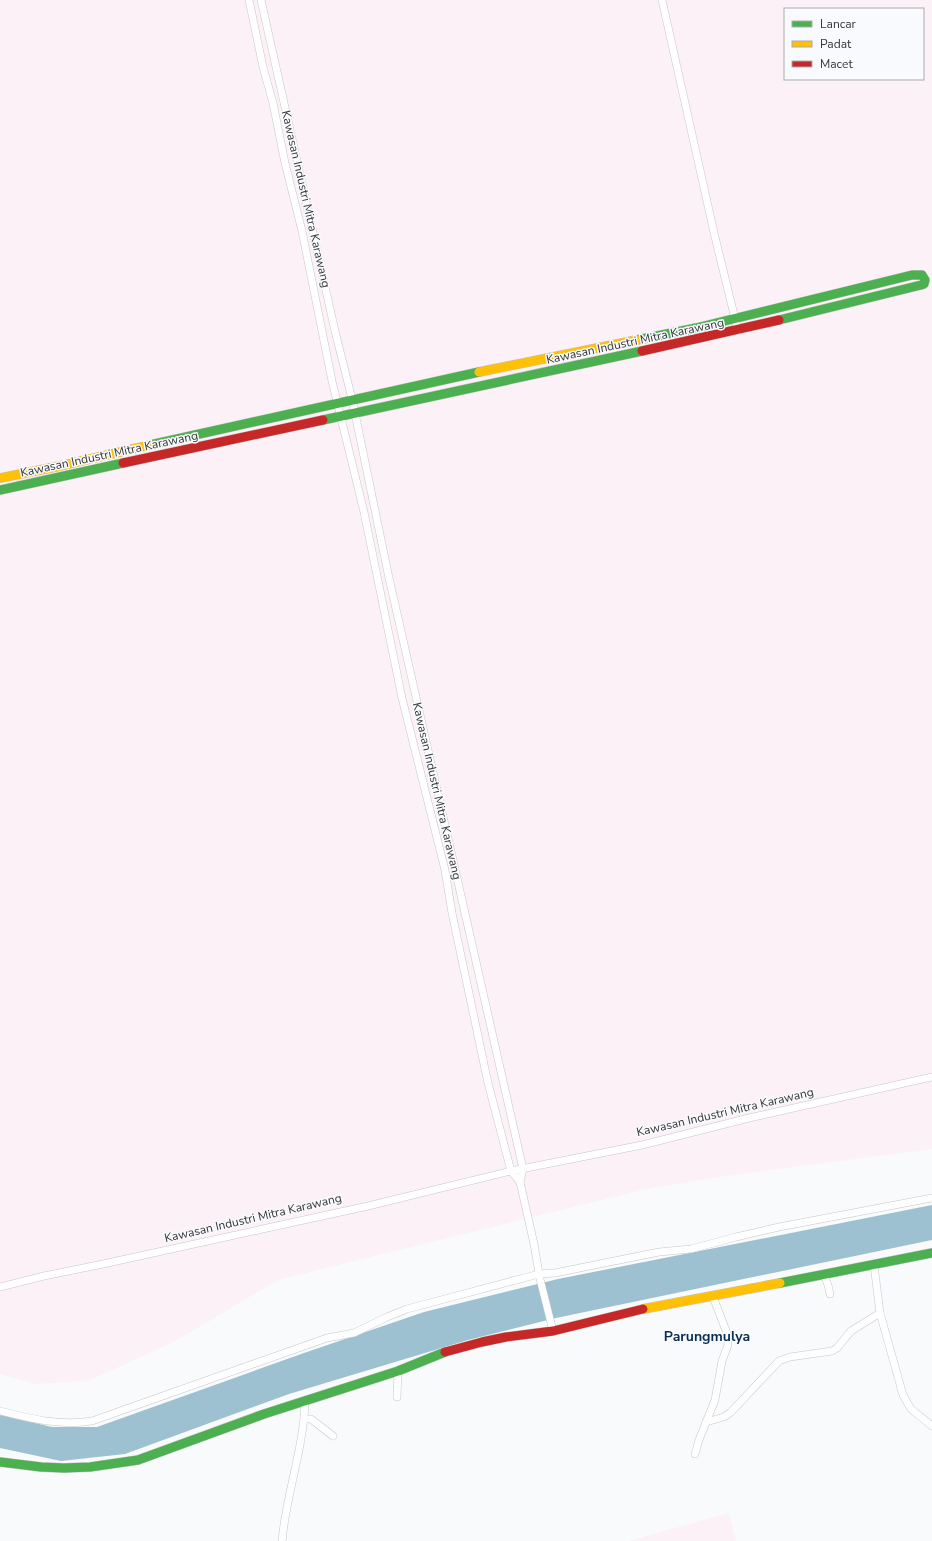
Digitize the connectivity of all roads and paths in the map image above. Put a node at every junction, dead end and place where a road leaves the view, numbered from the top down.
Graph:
1 (249, 0) edge
2 (261, 0) edge
3 (662, 0) edge
4 (773, 308) junction
5 (735, 318) junction
6 (776, 322) junction
7 (738, 331) junction
8 (352, 399) junction
9 (338, 403) junction
10 (355, 413) junction
11 (341, 416) junction
12 (0, 478) edge
13 (0, 490) edge
14 (932, 1077) edge
15 (523, 1169) junction
16 (511, 1171) junction
17 (520, 1182) junction
18 (932, 1198) edge
19 (932, 1253) edge
20 (874, 1265) junction
21 (824, 1275) junction
22 (540, 1277) junction
23 (0, 1287) edge
24 (830, 1294) dead end
25 (714, 1297) junction
26 (880, 1314) junction
27 (553, 1331) junction
28 (398, 1371) junction
29 (397, 1397) dead end
30 (305, 1401) junction
31 (0, 1411) edge
32 (304, 1418) junction
33 (706, 1422) junction
34 (932, 1426) edge
35 (333, 1436) dead end
36 (695, 1454) dead end
37 (0, 1462) edge
38 (282, 1541) edge

1 - 9 street, Kawasan Industri Mitra Karawang
2 - 8 street, Kawasan Industri Mitra Karawang
3 - 5 street, Kawasan Industri Mitra Karawang
4 - 5 street, Kawasan Industri Mitra Karawang
4 - 6 street
4 - 6 street, Kawasan Industri Mitra Karawang
5 - 7 street
5 - 8 street, Kawasan Industri Mitra Karawang
6 - 7 street, Kawasan Industri Mitra Karawang
7 - 10 street, Kawasan Industri Mitra Karawang
8 - 9 street, Kawasan Industri Mitra Karawang
8 - 10 street, Kawasan Industri Mitra Karawang
9 - 11 street, Kawasan Industri Mitra Karawang
9 - 12 street, Kawasan Industri Mitra Karawang
10 - 11 street, Kawasan Industri Mitra Karawang
10 - 15 street, Kawasan Industri Mitra Karawang
11 - 13 street, Kawasan Industri Mitra Karawang
11 - 16 street, Kawasan Industri Mitra Karawang
14 - 15 street, Kawasan Industri Mitra Karawang
15 - 16 street, Kawasan Industri Mitra Karawang
15 - 17 street, Kawasan Industri Mitra Karawang
16 - 17 street, Kawasan Industri Mitra Karawang
16 - 23 street, Kawasan Industri Mitra Karawang
17 - 22 street, Kawasan Industri Mitra Karawang
18 - 22 street
19 - 20 street
20 - 21 street
20 - 26 street
21 - 24 street
21 - 25 street
22 - 27 street, Kawasan Industri Mitra Karawang
22 - 31 street
25 - 27 street
25 - 33 street
26 - 33 street
26 - 34 street
27 - 28 street
28 - 29 street
28 - 30 street
30 - 32 street
30 - 37 street
32 - 35 street
32 - 38 street
33 - 36 street

